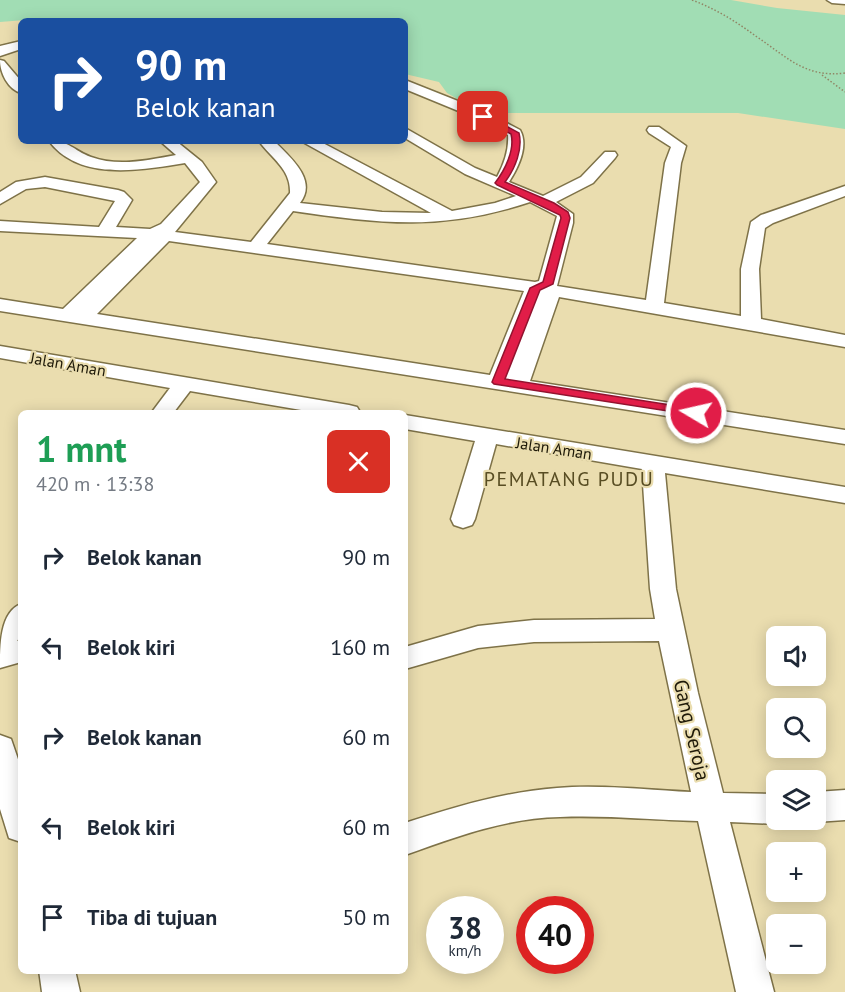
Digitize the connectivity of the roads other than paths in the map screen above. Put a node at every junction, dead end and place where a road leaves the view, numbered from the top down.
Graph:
1 (832, 0) edge
2 (845, 1) edge
3 (18, 46) edge
4 (0, 52) edge
5 (0, 64) edge
6 (18, 85) edge
7 (408, 85) edge
8 (654, 130) dead end
9 (408, 134) edge
10 (59, 144) edge
11 (171, 144) edge
12 (269, 144) edge
13 (314, 144) edge
14 (610, 155) dead end
15 (188, 158) junction
16 (500, 183) junction
17 (845, 191) edge
18 (0, 199) edge
19 (537, 199) junction
20 (289, 206) junction
21 (451, 217) junction
22 (0, 226) edge
23 (104, 233) junction
24 (160, 233) junction
25 (255, 249) junction
26 (545, 288) junction
27 (0, 304) edge
28 (654, 307) junction
29 (76, 316) junction
30 (751, 323) junction
31 (845, 341) edge
32 (4, 358) edge
33 (508, 383) junction
34 (184, 384) junction
35 (295, 408) edge
36 (164, 410) edge
37 (322, 410) edge
38 (408, 423) edge
39 (487, 437) junction
40 (845, 437) edge
41 (653, 464) junction
42 (845, 495) edge
43 (462, 519) dead end
44 (18, 618) edge
45 (671, 630) junction
46 (0, 644) edge
47 (18, 652) edge
48 (0, 657) edge
49 (408, 657) edge
50 (8, 756) edge
51 (845, 805) edge
52 (826, 806) edge
53 (710, 807) junction
54 (766, 809) edge
55 (18, 811) edge
56 (408, 838) edge
57 (58, 974) edge
58 (61, 992) edge
59 (755, 992) edge

1 - 2 street
3 - 4 street
5 - 6 street
7 - 16 street
8 - 28 street
9 - 16 street
10 - 15 street
11 - 15 street
12 - 20 street
13 - 21 street
14 - 19 street
15 - 24 street
16 - 19 street
17 - 30 street
18 - 23 street
19 - 21 street
19 - 26 street
20 - 21 street
20 - 25 street
22 - 23 street
23 - 24 street
24 - 25 street
24 - 29 street
25 - 26 street
26 - 28 street
26 - 33 street
27 - 29 street
28 - 30 street
29 - 33 street
30 - 31 street
32 - 34 street, Jalan Aman
33 - 40 street
34 - 35 street, Jalan Aman
34 - 36 street
35 - 37 street, Jalan Aman
38 - 39 street, Jalan Aman
39 - 41 street, Jalan Aman
39 - 43 street
41 - 42 street, Jalan Aman
41 - 45 street, Gang Seroja
44 - 46 street
45 - 49 street
45 - 53 street, Gang Seroja
47 - 48 street
50 - 55 street
51 - 52 street
53 - 54 street
53 - 56 street
53 - 59 street, Gang Seroja
57 - 58 street

